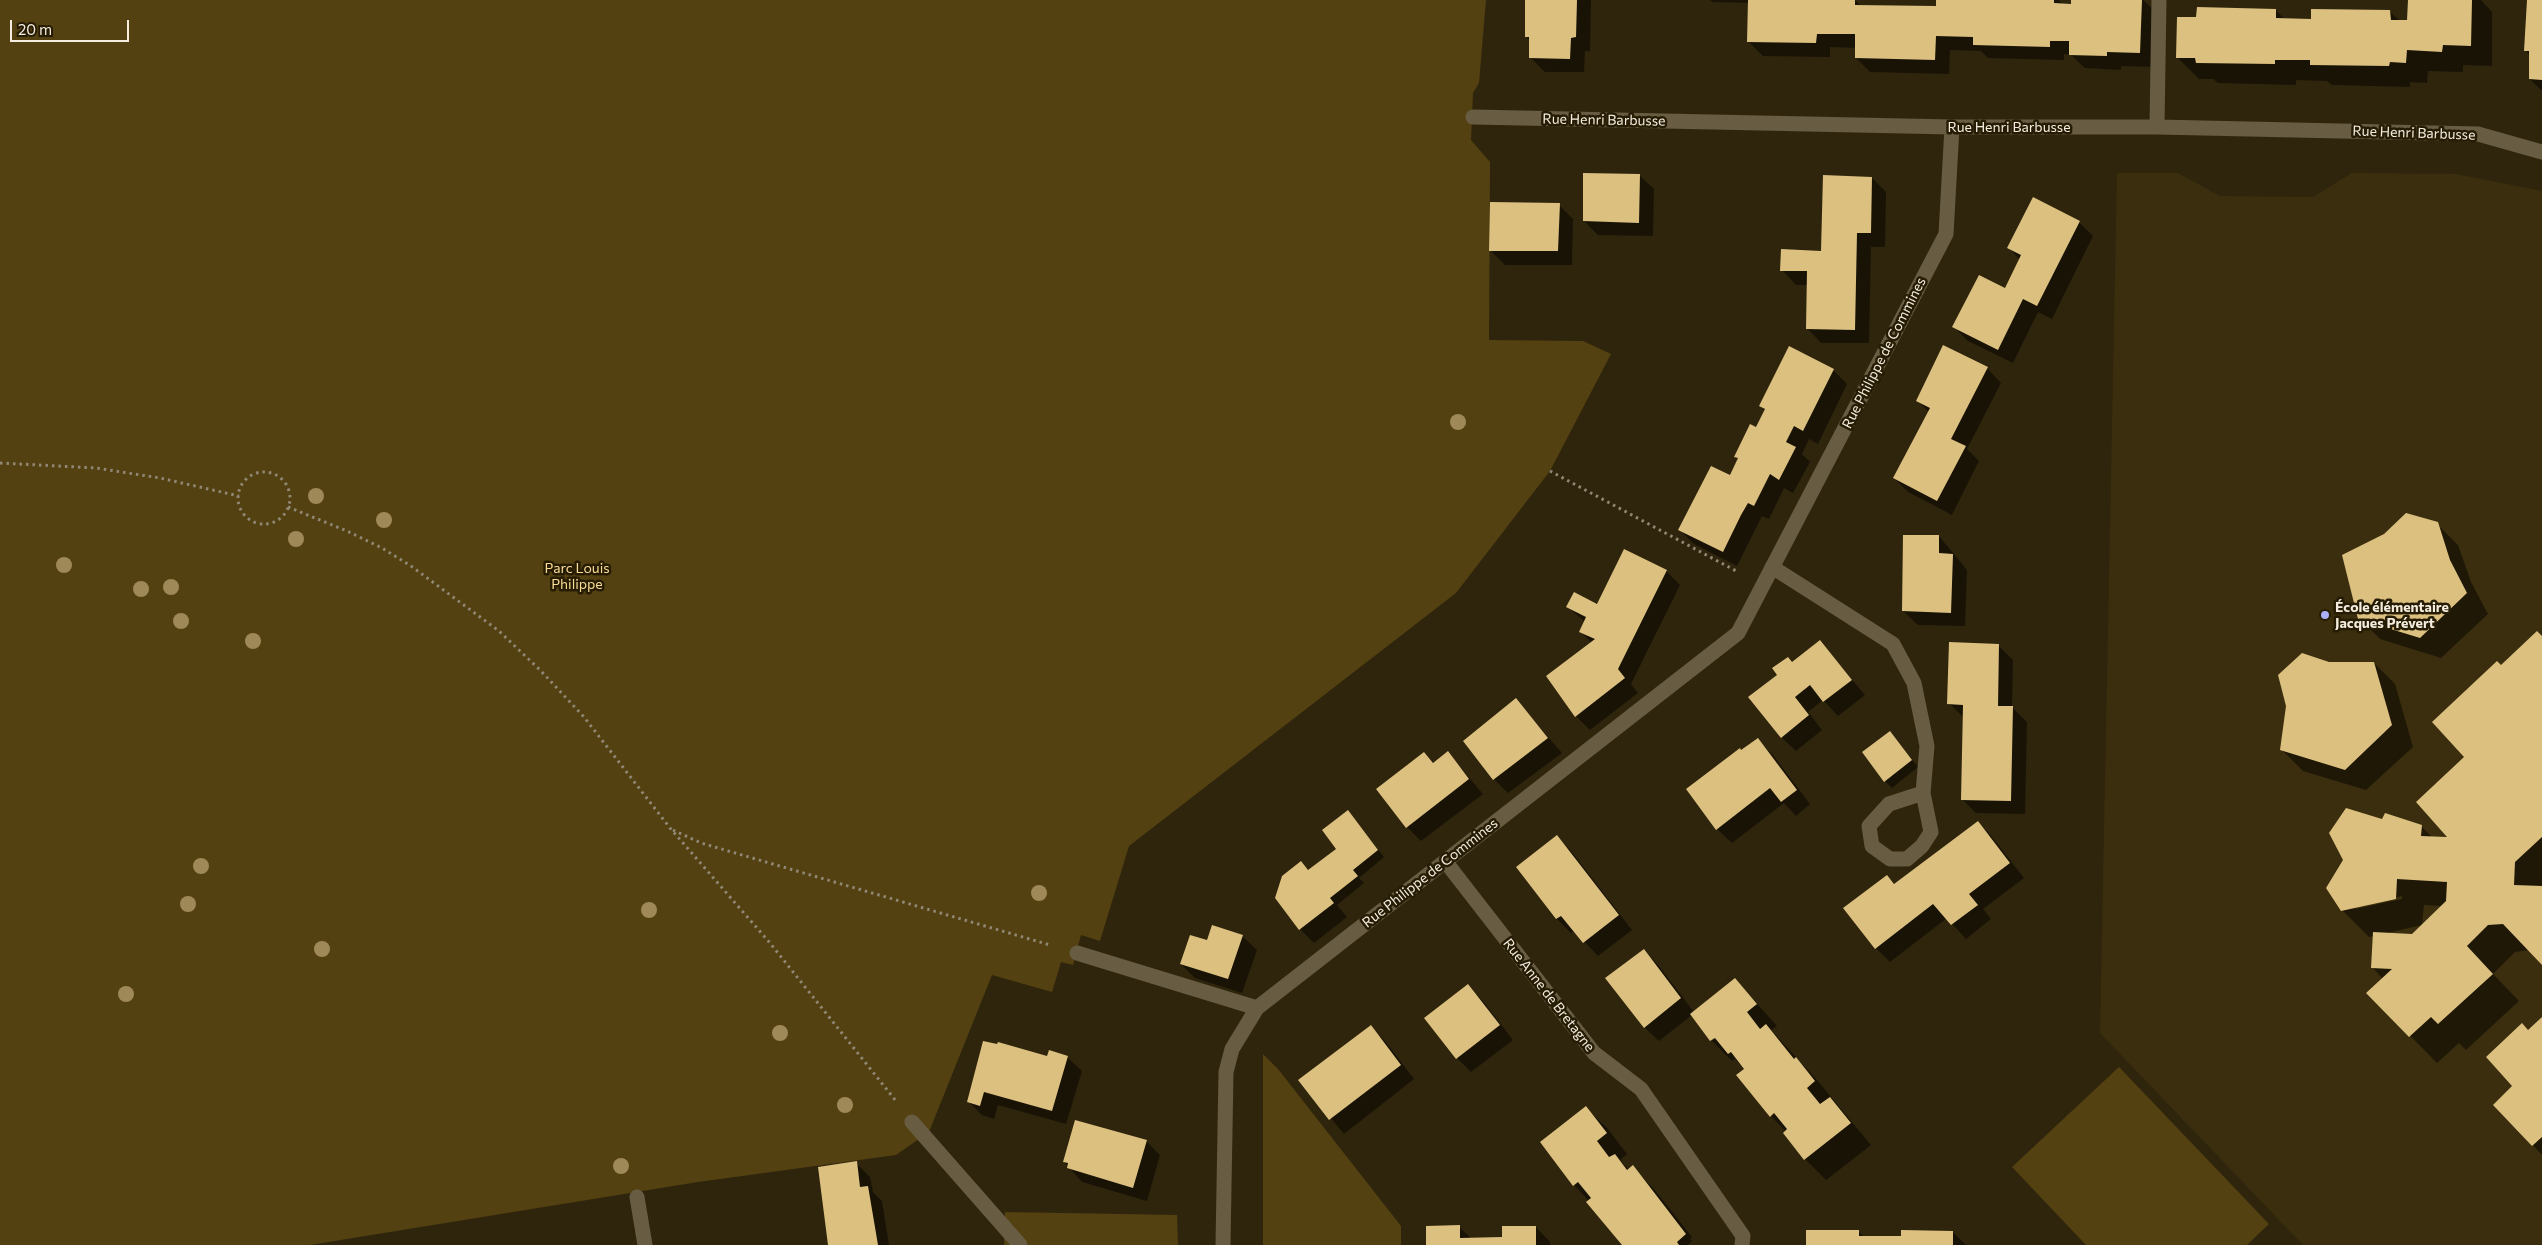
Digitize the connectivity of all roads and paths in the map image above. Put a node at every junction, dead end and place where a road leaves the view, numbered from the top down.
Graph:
1 (2159, 0) edge
2 (1473, 117) dead end
3 (1952, 127) junction
4 (2157, 127) junction
5 (2542, 152) edge
6 (0, 463) edge
7 (1550, 471) dead end
8 (239, 496) junction
9 (288, 507) junction
10 (1772, 567) junction
11 (1763, 585) junction
12 (1923, 793) junction
13 (670, 828) junction
14 (1445, 861) junction
15 (1076, 953) joint
16 (1257, 1008) junction
17 (912, 1122) joint
18 (637, 1197) dead end
19 (645, 1245) edge
20 (1020, 1245) edge
21 (1223, 1245) edge
22 (1742, 1245) edge

1 - 4 street
2 - 3 street, Rue Henri Barbusse
3 - 4 street, Rue Henri Barbusse
3 - 10 street, Rue Philippe de Commines
4 - 5 street, Rue Henri Barbusse
6 - 8 path
7 - 11 path
8 - 9 path
8 - 9 path
9 - 13 path
10 - 11 street, Rue Philippe de Commines
10 - 12 street
11 - 14 street, Rue Philippe de Commines
12 - 12 street
13 - 15 path
13 - 17 path
14 - 16 street, Rue Philippe de Commines
14 - 22 street, Rue Anne de Bretagne
15 - 16 street
16 - 21 street, Rue Philippe de Commines
17 - 20 street
18 - 19 street

